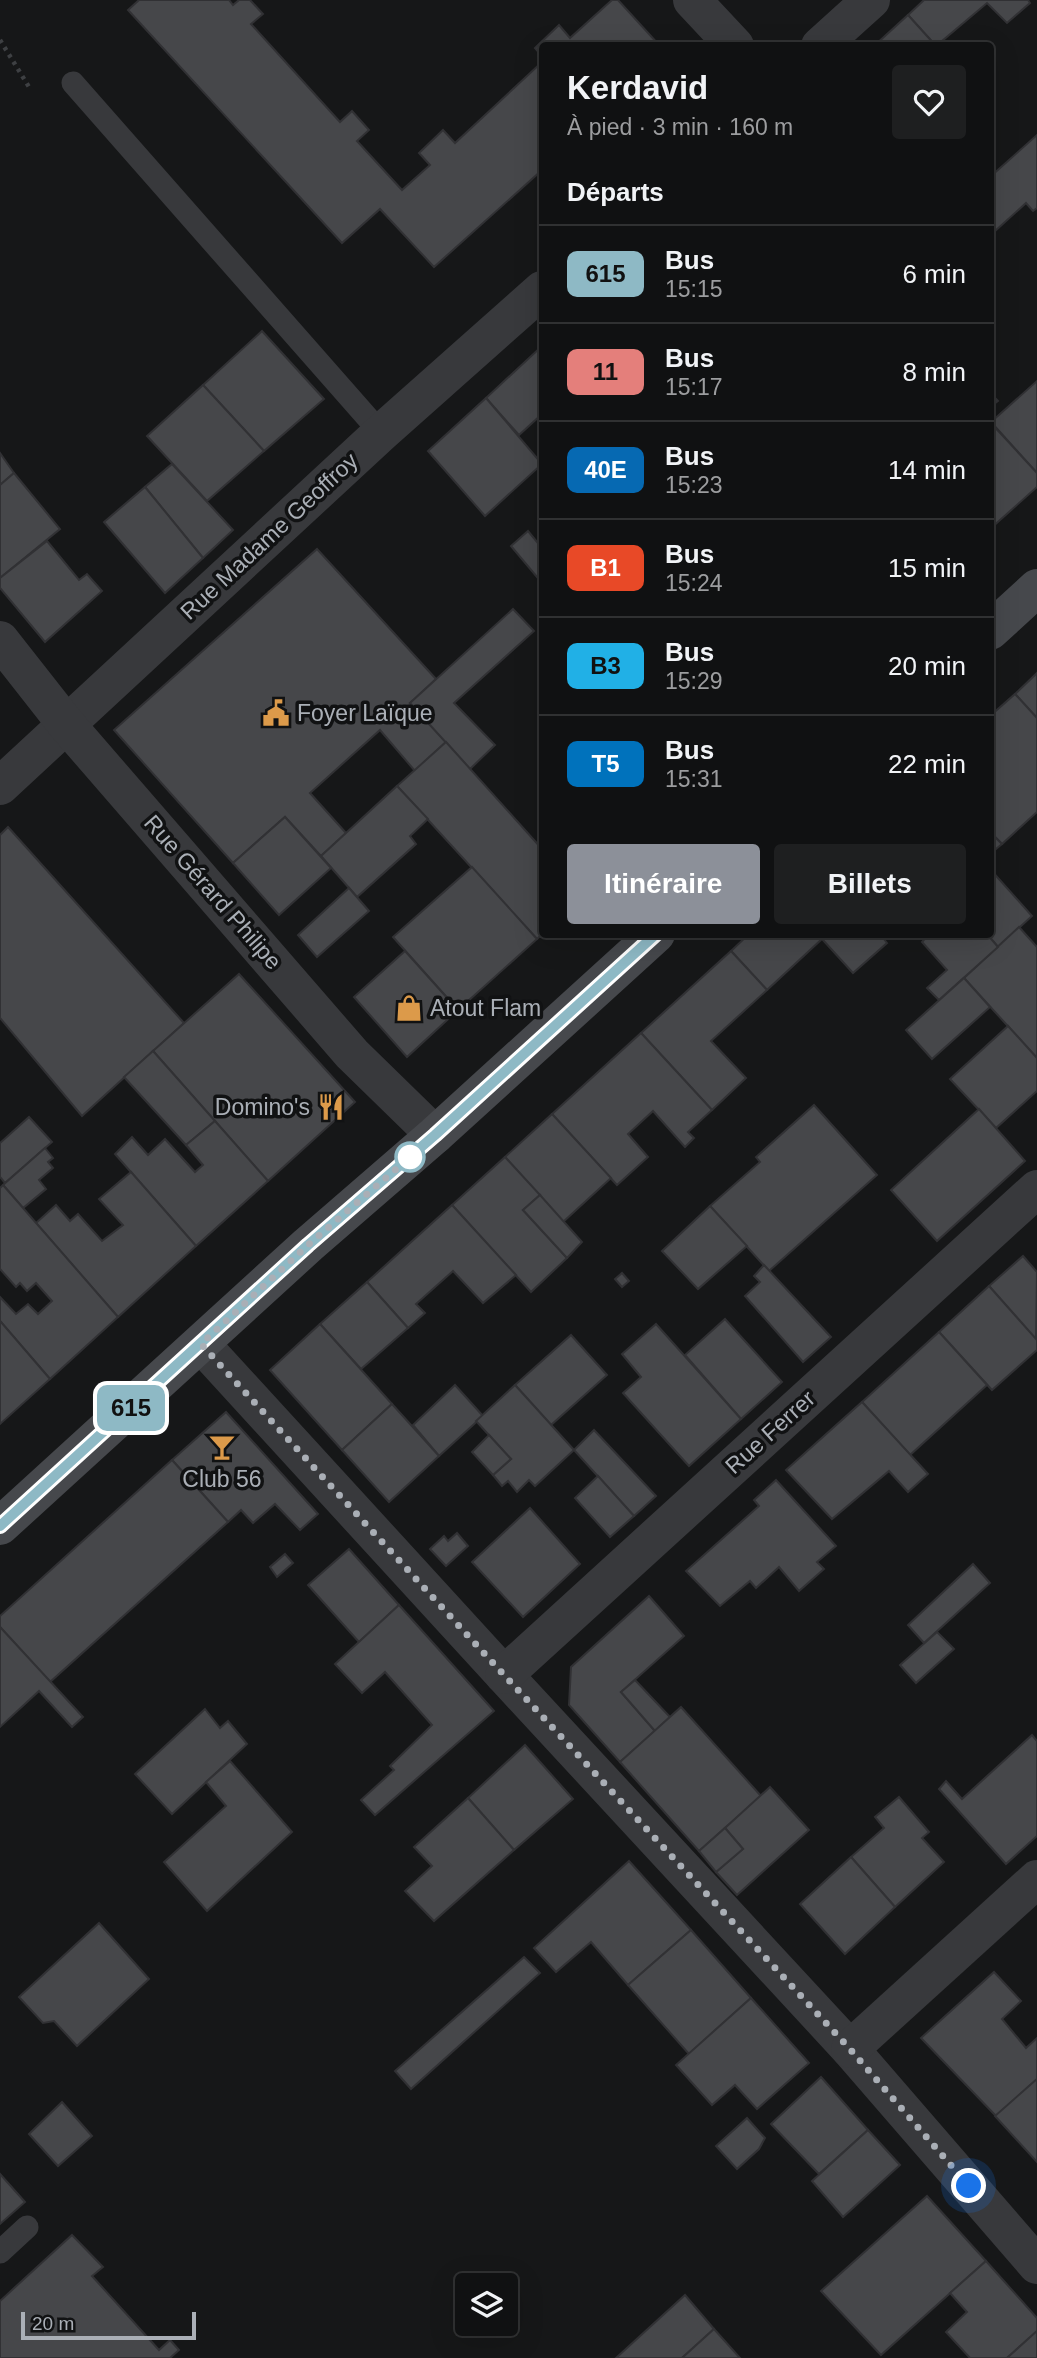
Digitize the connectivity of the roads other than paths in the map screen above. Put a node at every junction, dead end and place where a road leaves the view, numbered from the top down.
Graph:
1 (692, 0) edge
2 (871, 0) edge
3 (730, 42) edge
4 (824, 42) edge
5 (73, 83) dead end
6 (539, 293) edge
7 (381, 433) junction
8 (1037, 588) edge
9 (994, 627) edge
10 (0, 640) edge
11 (66, 724) junction
12 (0, 786) edge
13 (652, 938) edge
14 (435, 1135) junction
15 (1037, 1189) edge
16 (201, 1344) junction
17 (0, 1526) edge
18 (504, 1675) junction
19 (1037, 1879) edge
20 (850, 2049) junction
21 (27, 2227) dead end
22 (0, 2252) edge
23 (1037, 2264) edge

1 - 3 street
2 - 4 street
5 - 7 lane
6 - 7 street, Rue Madame Geoffroy
7 - 11 street, Rue Madame Geoffroy
8 - 9 main road
10 - 11 street, Rue Gérard Philipe
11 - 12 street, Rue Madame Geoffroy
11 - 14 street, Rue Gérard Philipe
13 - 14 main road
14 - 16 main road
15 - 18 street, Rue Ferrer
16 - 17 main road
16 - 18 street
18 - 20 street
19 - 20 street
20 - 23 street
21 - 22 lane

